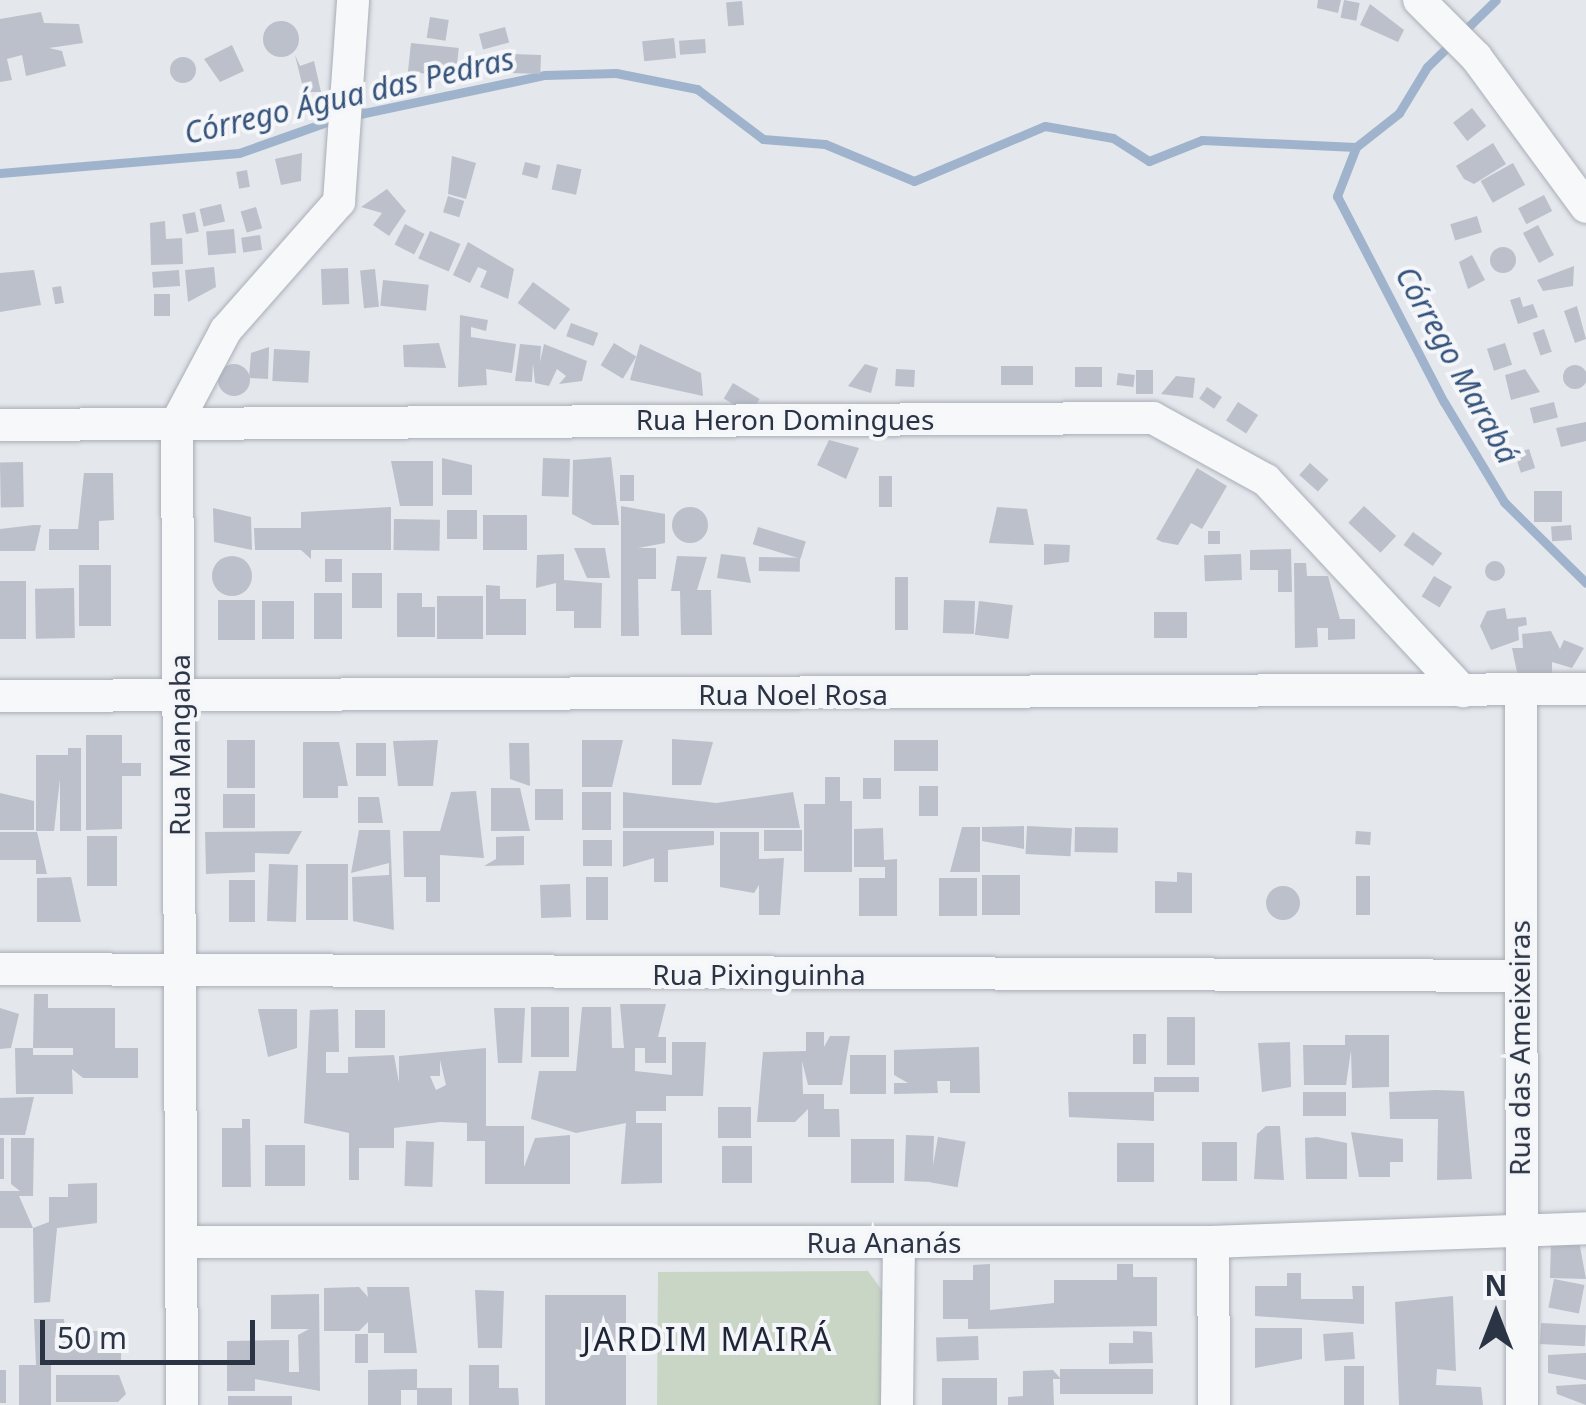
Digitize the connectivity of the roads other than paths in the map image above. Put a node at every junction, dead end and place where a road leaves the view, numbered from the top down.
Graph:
1 (353, 0) edge
2 (1428, 8) edge
3 (1586, 207) edge
4 (177, 422) junction
5 (0, 425) edge
6 (1586, 689) edge
7 (1520, 690) junction
8 (1463, 691) junction
9 (0, 696) edge
10 (178, 696) junction
11 (0, 969) edge
12 (180, 973) junction
13 (1518, 976) junction
14 (1586, 1228) edge
15 (1520, 1232) junction
16 (181, 1242) junction
17 (899, 1242) junction
18 (1213, 1242) junction
19 (182, 1405) edge
20 (897, 1405) edge
21 (1214, 1405) edge
22 (1522, 1405) edge

1 - 4 street, Rua Mangaba
2 - 3 street
4 - 5 street, Rua Heron Domingues
4 - 8 street, Rua Heron Domingues
4 - 10 street, Rua Mangaba
6 - 7 street, Rua Noel Rosa
7 - 8 street, Rua Noel Rosa
7 - 13 street, Rua das Ameixeiras
8 - 10 street, Rua Noel Rosa
9 - 10 street, Rua Noel Rosa
10 - 12 street, Rua Mangaba
11 - 12 street, Rua Pixinguinha
12 - 13 street, Rua Pixinguinha
12 - 16 street, Rua Mangaba
13 - 15 street, Rua das Ameixeiras
14 - 15 street, Rua Ananás
15 - 18 street, Rua Ananás
15 - 22 street, Rua das Ameixeiras
16 - 17 street, Rua Ananás
16 - 19 street, Rua Mangaba
17 - 18 street, Rua Ananás
17 - 20 street
18 - 21 street

